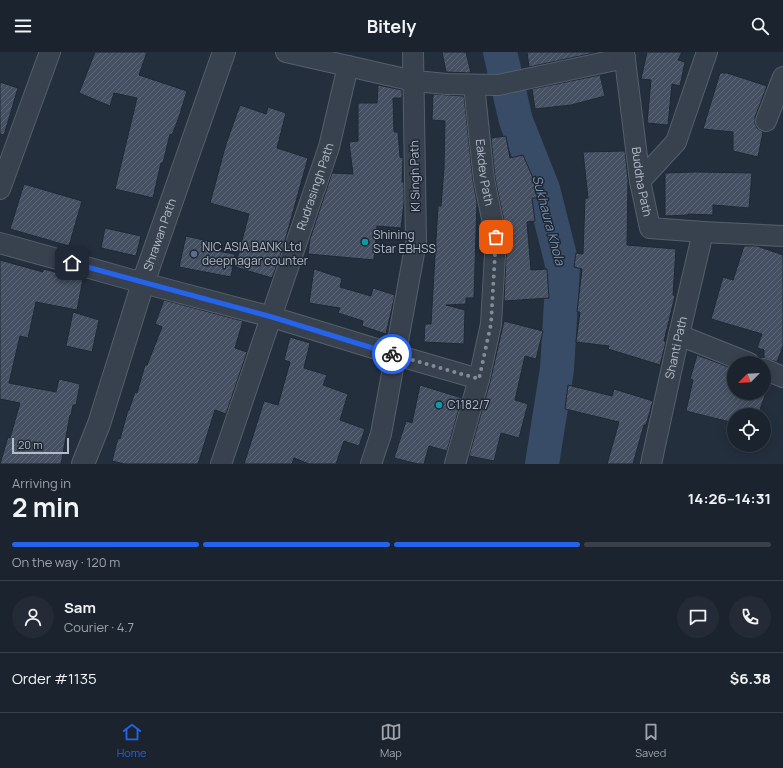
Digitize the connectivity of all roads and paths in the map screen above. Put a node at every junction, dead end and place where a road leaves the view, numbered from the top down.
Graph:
1 (50, 52) edge
2 (224, 52) edge
3 (286, 52) edge
4 (413, 52) edge
5 (707, 52) edge
6 (625, 55) edge
7 (348, 66) junction
8 (783, 76) edge
9 (414, 81) junction
10 (474, 84) junction
11 (766, 121) dead end
12 (640, 181) junction
13 (0, 189) edge
14 (703, 232) junction
15 (783, 236) edge
16 (0, 243) edge
17 (143, 283) junction
18 (272, 317) junction
19 (679, 335) junction
20 (396, 355) junction
21 (732, 356) edge
22 (771, 372) edge
23 (783, 377) edge
24 (479, 379) junction
25 (83, 464) edge
26 (221, 464) edge
27 (371, 464) edge
28 (455, 464) edge
29 (651, 464) edge

1 - 13 street
2 - 17 street, Shrawan Path
3 - 7 street
4 - 9 street, KI Singh Path
5 - 12 street
6 - 10 street
6 - 12 street, Buddha Path
7 - 9 street
7 - 18 street, Rudrasingh Path
8 - 11 street
9 - 10 street
9 - 20 street, KI Singh Path
10 - 24 street, Eakdev Path
12 - 14 street, Buddha Path
14 - 15 street, Buddha Path
14 - 19 street, Shanti Path
16 - 17 street
17 - 18 street
17 - 25 street, Shrawan Path
18 - 20 street
18 - 26 street, Rudrasingh Path
19 - 21 street
19 - 29 street, Shanti Path
20 - 24 street
20 - 27 street, KI Singh Path
22 - 23 street
24 - 28 street, Eakdev Path

